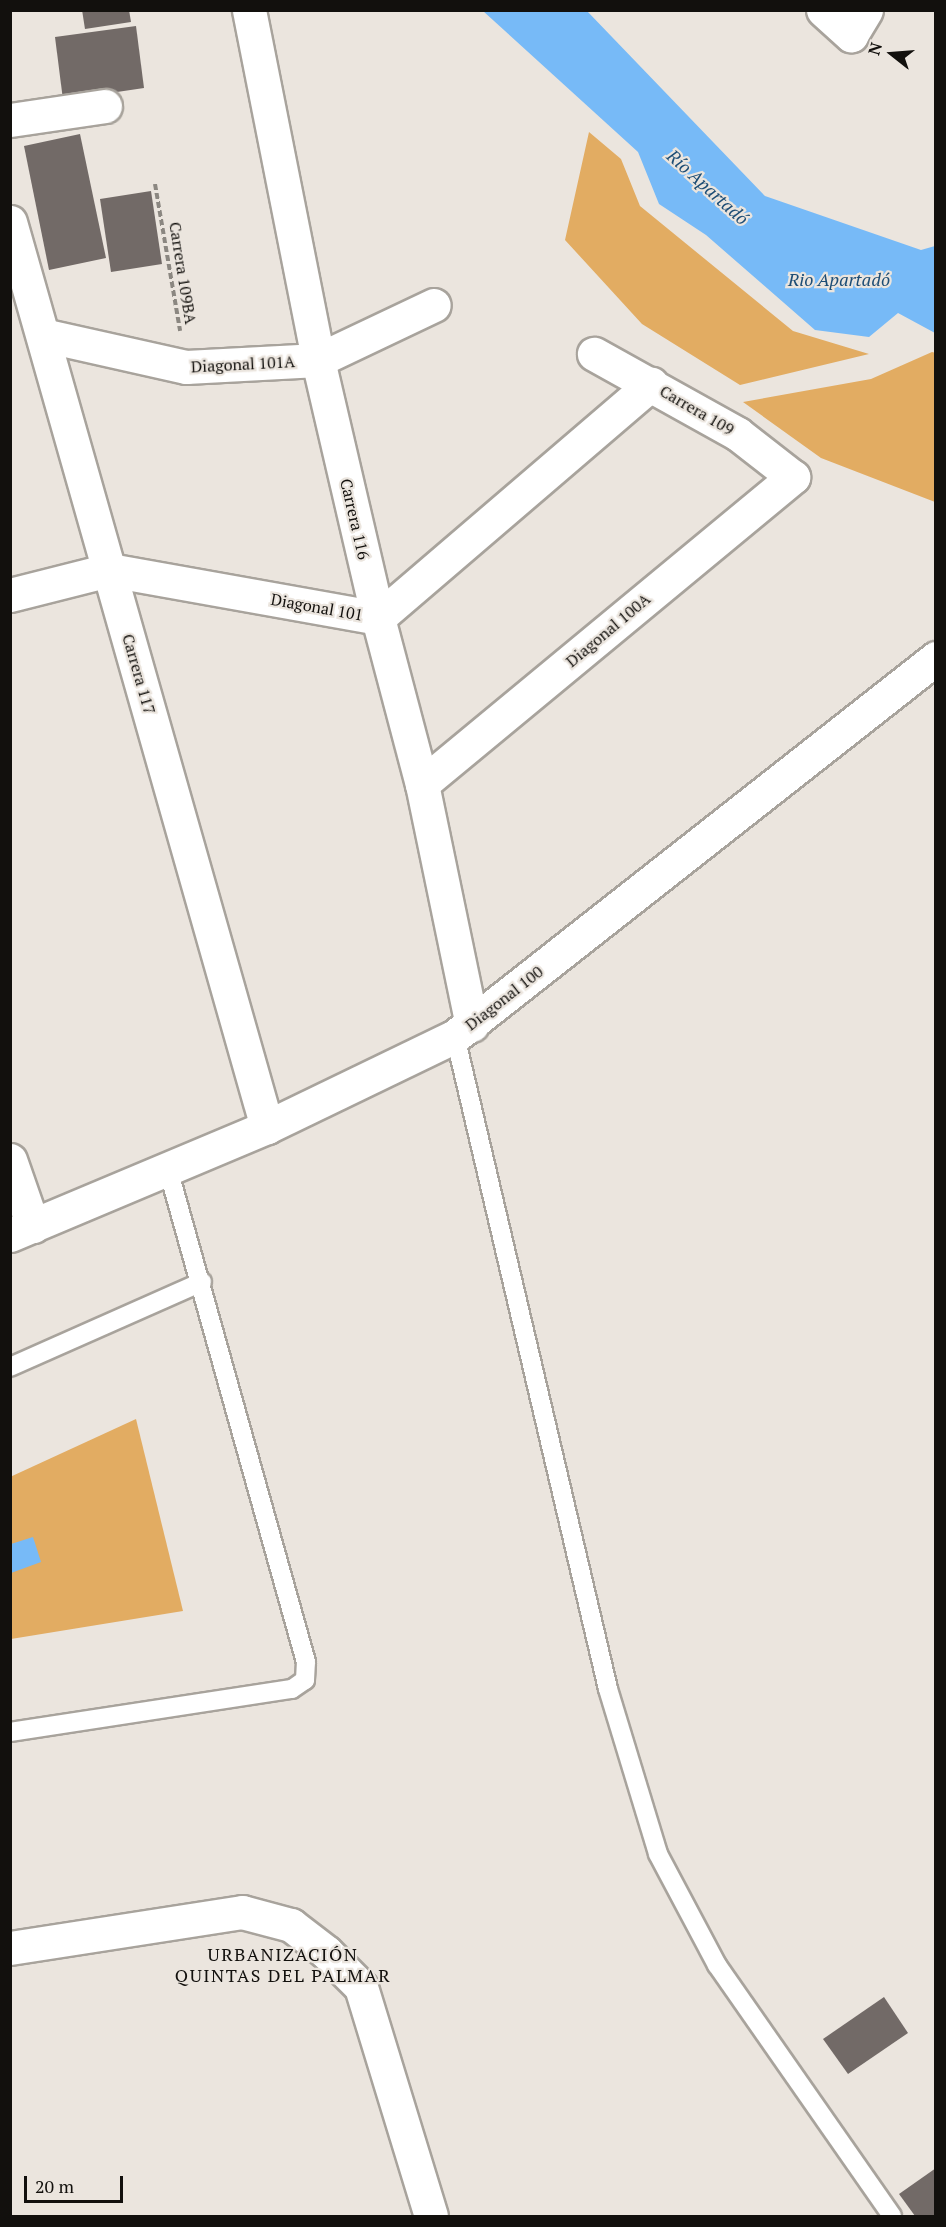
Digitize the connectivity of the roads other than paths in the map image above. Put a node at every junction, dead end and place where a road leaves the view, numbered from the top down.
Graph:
1 (249, 10) edge
2 (823, 10) edge
3 (859, 23) edge
4 (105, 106) dead end
5 (10, 120) edge
6 (10, 222) edge
7 (435, 305) dead end
8 (43, 336) junction
9 (594, 354) dead end
10 (318, 360) junction
11 (651, 384) junction
12 (793, 477) joint
13 (109, 570) junction
14 (10, 595) edge
15 (378, 618) junction
16 (936, 658) edge
17 (422, 784) junction
18 (464, 1030) junction
19 (267, 1127) junction
20 (10, 1160) edge
21 (168, 1169) junction
22 (22, 1230) edge
23 (202, 1282) junction
24 (10, 1367) edge
25 (10, 1731) edge
26 (10, 1948) edge
27 (431, 2217) edge
28 (892, 2217) edge

1 - 10 street, Carrera 116
2 - 3 street
4 - 5 street
6 - 8 street, Carrera 117
7 - 10 street, Diagonal 101A
8 - 10 street, Diagonal 101A
8 - 13 street, Carrera 117
9 - 11 street, Carrera 109
10 - 15 street, Carrera 116
11 - 12 street, Carrera 109
11 - 15 street, Diagonal 101
12 - 17 street, Diagonal 100A
13 - 14 street, Diagonal 101
13 - 15 street, Diagonal 101
13 - 19 street, Carrera 117
15 - 17 street, Carrera 116
16 - 18 street, Diagonal 100
17 - 18 street, Carrera 116
18 - 19 street, Diagonal 100
18 - 28 lane
19 - 21 street, Diagonal 100
20 - 22 street
21 - 22 street, Diagonal 100
21 - 23 lane
23 - 24 lane
23 - 25 lane
26 - 27 street

